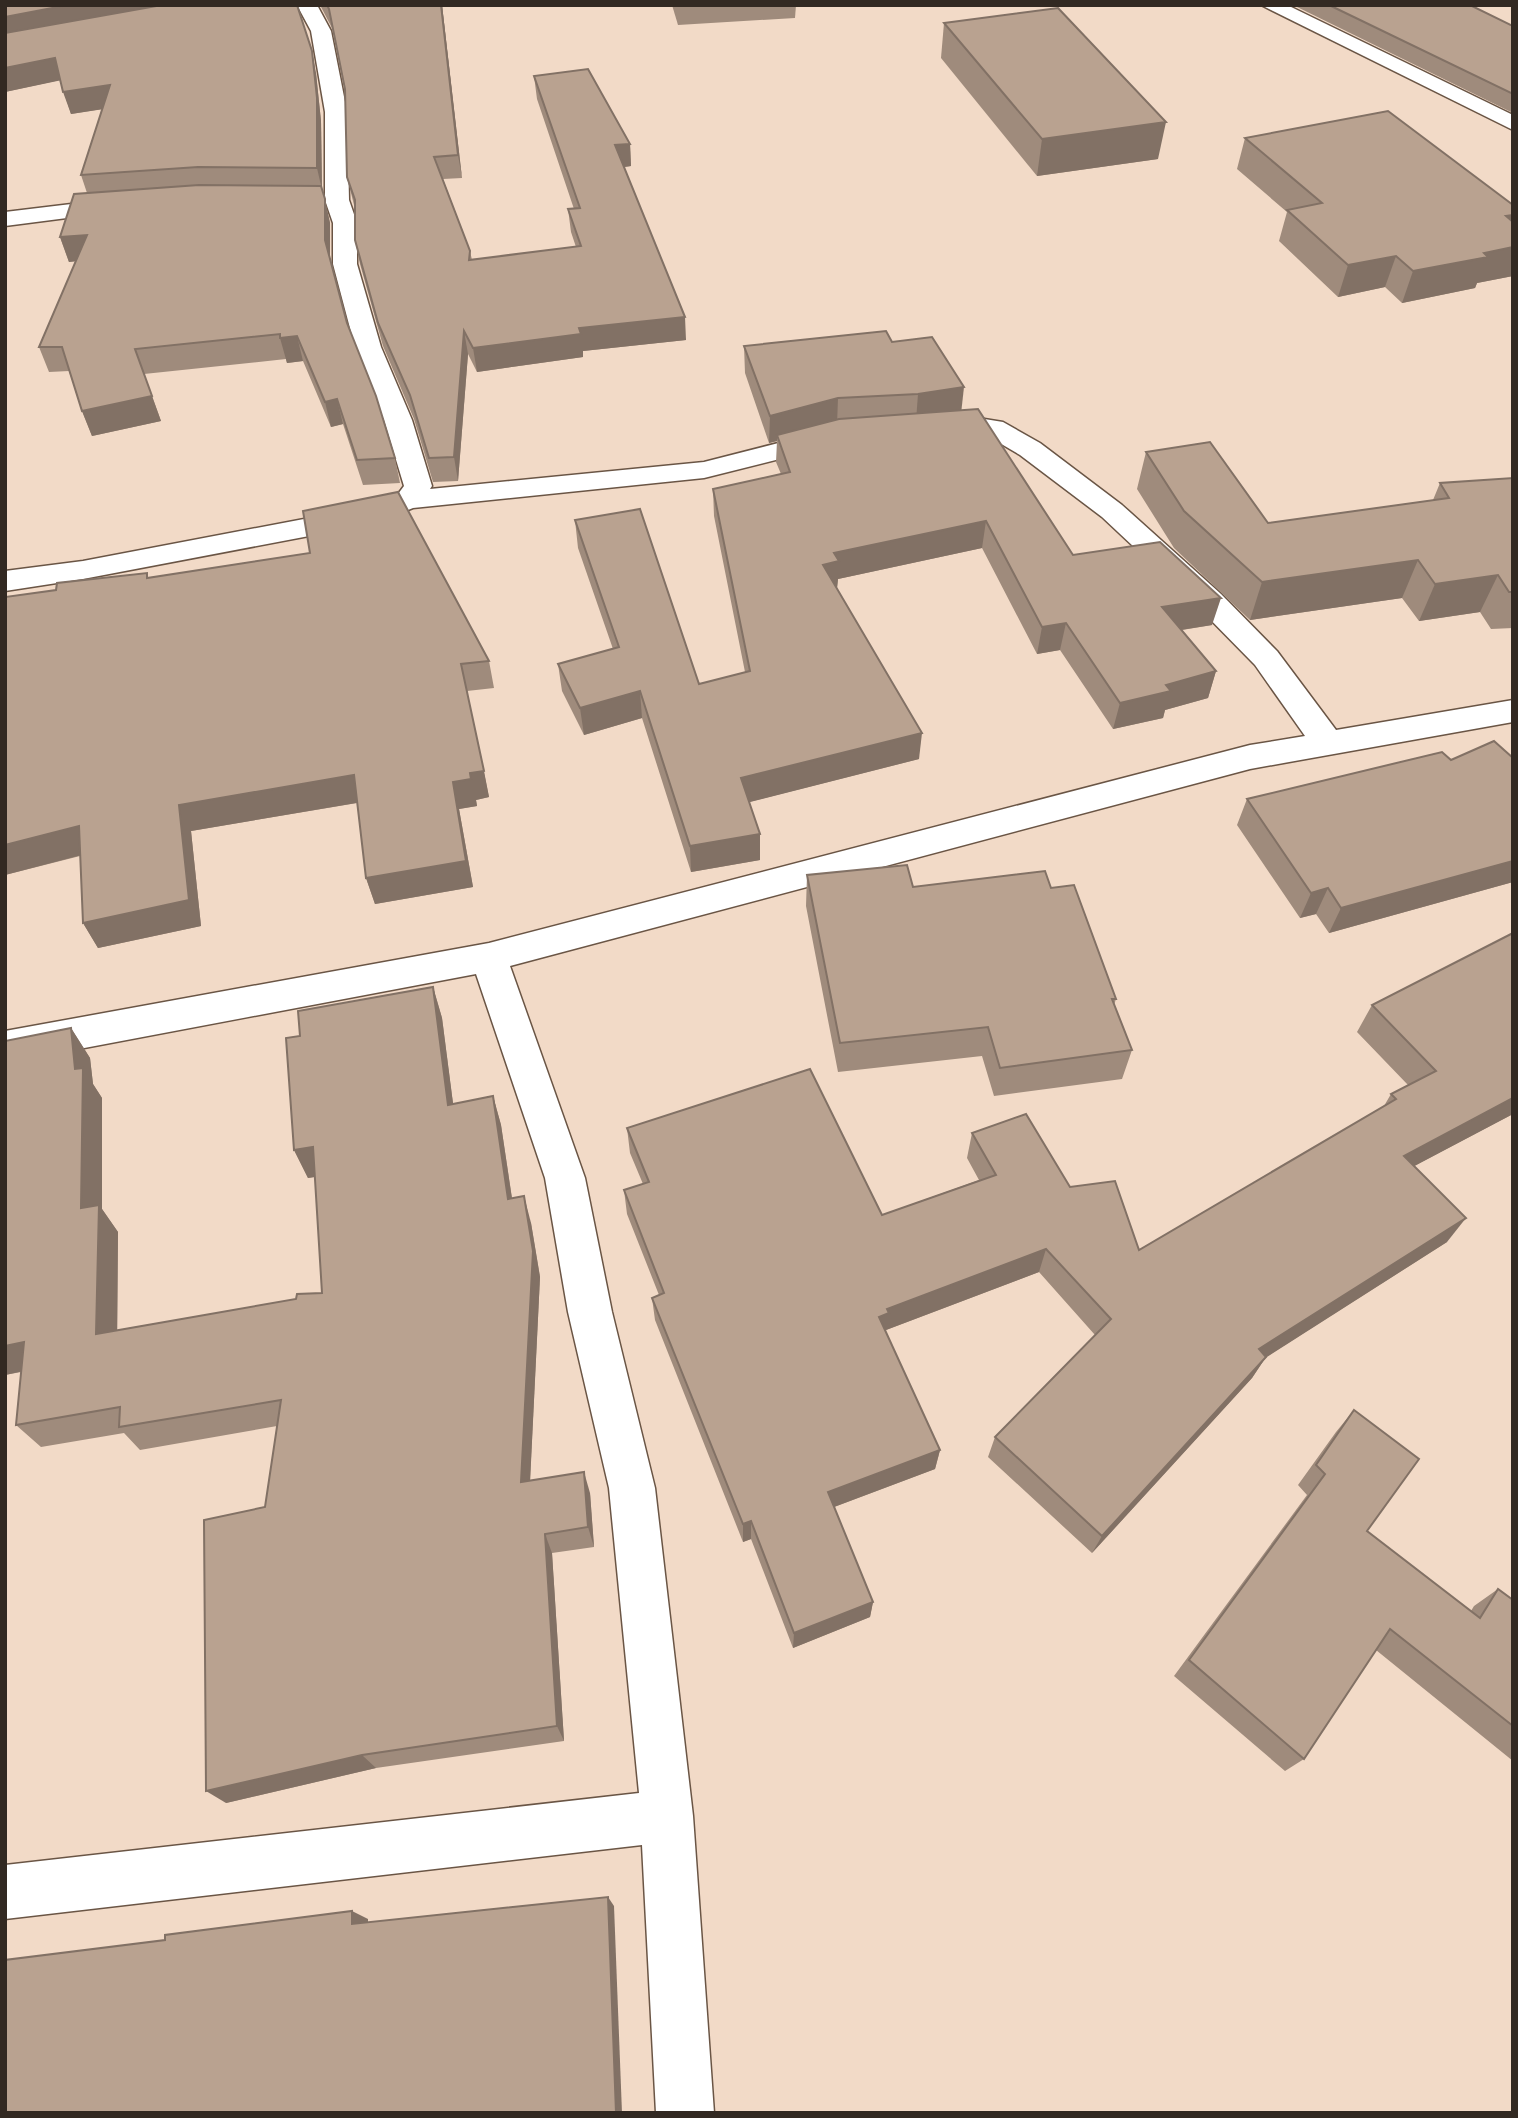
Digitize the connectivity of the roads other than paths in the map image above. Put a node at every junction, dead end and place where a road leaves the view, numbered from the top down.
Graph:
1 (307, 5) edge
2 (1272, 5) edge
3 (1513, 124) edge
4 (148, 203) edge
5 (5, 219) edge
6 (916, 432) edge
7 (856, 436) edge
8 (408, 500) junction
9 (5, 581) edge
10 (1513, 711) edge
11 (1327, 742) junction
12 (489, 957) junction
13 (5, 1047) edge
14 (667, 1816) junction
15 (5, 1892) edge
16 (685, 2113) edge

1 - 8 street
2 - 3 street
4 - 5 street
6 - 11 street
7 - 8 street
8 - 9 street
10 - 11 street
11 - 12 street
12 - 13 street
12 - 14 street
14 - 15 street
14 - 16 street

